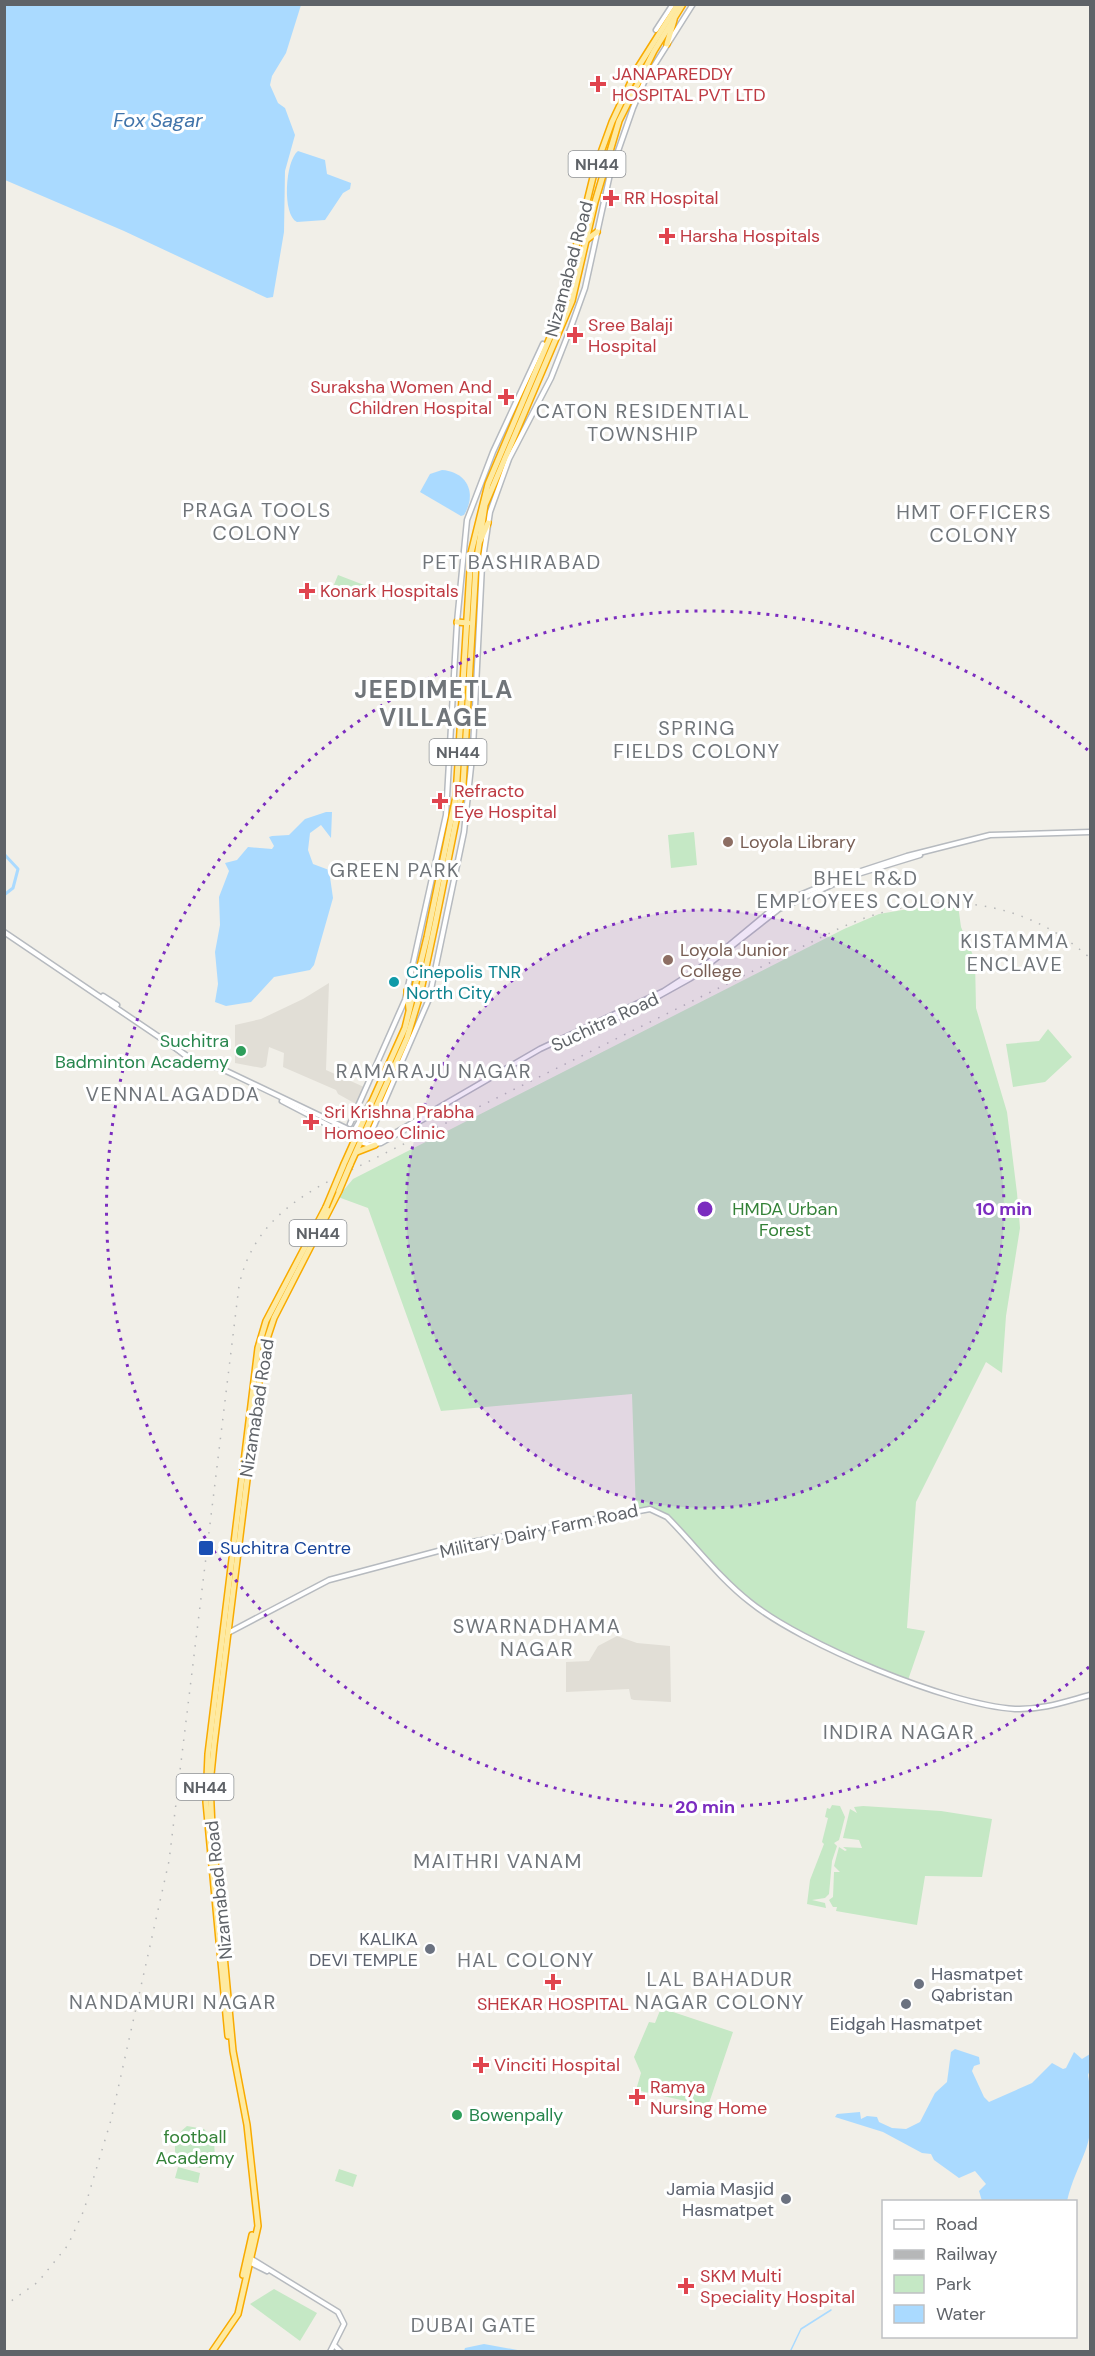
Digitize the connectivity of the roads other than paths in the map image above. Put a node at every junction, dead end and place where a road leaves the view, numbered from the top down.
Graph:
1 (673, 4) edge
2 (678, 4) edge
3 (683, 5) edge
4 (691, 7) edge
5 (675, 18) junction
6 (657, 32) junction
7 (650, 40) dead end
8 (667, 44) junction
9 (597, 232) junction
10 (585, 241) junction
11 (564, 301) junction
12 (571, 303) junction
13 (543, 344) dead end
14 (537, 356) junction
15 (539, 366) junction
16 (524, 399) junction
17 (513, 418) junction
18 (488, 523) junction
19 (478, 546) junction
20 (472, 583) junction
21 (457, 622) junction
22 (468, 623) junction
23 (465, 750) junction
24 (473, 750) junction
25 (448, 785) junction
26 (457, 786) junction
27 (1090, 832) edge
28 (441, 881) junction
29 (4, 928) edge
30 (4, 932) edge
31 (424, 951) junction
32 (415, 955) junction
33 (407, 991) junction
34 (409, 1013) junction
35 (610, 1019) junction
36 (187, 1057) junction
37 (216, 1067) junction
38 (379, 1094) junction
39 (372, 1101) junction
40 (350, 1124) dead end
41 (359, 1138) junction
42 (380, 1141) junction
43 (375, 1145) junction
44 (356, 1153) junction
45 (347, 1164) junction
46 (278, 1304) junction
47 (242, 1493) junction
48 (228, 1633) junction
49 (220, 1675) junction
50 (1090, 1695) edge
51 (248, 2259) junction
52 (333, 2349) edge
53 (210, 2352) edge
54 (340, 2352) edge

1 - 6 main road, Nizamabad Road
2 - 6 highway, Nizamabad Road / NH44
3 - 4 highway
3 - 5 highway, Nizamabad Road / NH44
4 - 8 main road, Nizamabad Road
5 - 8 highway
5 - 10 highway, Nizamabad Road / NH44
6 - 7 highway
6 - 11 highway, Nizamabad Road / NH44
8 - 9 main road, Nizamabad Road
9 - 10 highway
9 - 18 main road, Nizamabad Road
10 - 12 highway, Nizamabad Road / NH44
11 - 12 highway
11 - 15 highway, Nizamabad Road / NH44
12 - 16 highway, Nizamabad Road / NH44
13 - 14 main road, Nizamabad Road
14 - 15 highway
14 - 16 main road, Nizamabad Road
15 - 16 highway, Nizamabad Road / NH44
16 - 17 highway, Nizamabad Road / NH44
16 - 19 highway, Nizamabad Road / NH44
17 - 20 highway, Nizamabad Road / NH44
17 - 21 main road, Nizamabad Road
18 - 19 highway
18 - 24 main road, Nizamabad Road
19 - 20 highway, Nizamabad Road / NH44
20 - 22 highway, Nizamabad Road / NH44
20 - 23 highway, Nizamabad Road / NH44
21 - 22 highway
21 - 25 main road, Nizamabad Road
22 - 26 highway, Nizamabad Road / NH44
23 - 24 highway
23 - 28 highway, Nizamabad Road / NH44
24 - 42 main road, Nizamabad Road
25 - 26 highway
25 - 32 main road, Nizamabad Road
26 - 28 highway, Nizamabad Road / NH44
27 - 35 main road, Suchitra Road
28 - 31 highway, Nizamabad Road / NH44
28 - 38 highway, Nizamabad Road / NH44
29 - 36 main road
30 - 36 main road
31 - 32 highway
31 - 34 highway, Nizamabad Road / NH44
32 - 33 main road, Nizamabad Road
33 - 34 highway
33 - 40 main road, Nizamabad Road
34 - 38 highway, Nizamabad Road / NH44
35 - 42 main road, Suchitra Road
35 - 43 main road, Suchitra Road
36 - 37 main road
37 - 39 main road
37 - 41 main road
38 - 39 highway, Nizamabad Road / NH44
38 - 41 highway, Nizamabad Road / NH44
39 - 41 highway, Nizamabad Road / NH44
41 - 42 main road
41 - 43 main road
41 - 44 highway, Nizamabad Road / NH44
41 - 45 highway, Nizamabad Road / NH44
43 - 44 highway
44 - 45 highway, Nizamabad Road / NH44
45 - 46 highway, Nizamabad Road / NH44, bridge
45 - 46 highway, Nizamabad Road / NH44, bridge
46 - 47 highway, Nizamabad Road / NH44
47 - 48 highway, Nizamabad Road / NH44
47 - 49 highway, Nizamabad Road / NH44
48 - 49 highway, Nizamabad Road / NH44
48 - 50 main road, Military Dairy Farm Road
49 - 51 highway, Nizamabad Road / NH44
51 - 52 main road
51 - 53 highway, Nizamabad Road / NH44
51 - 53 highway, Nizamabad Road / NH44
52 - 54 main road

